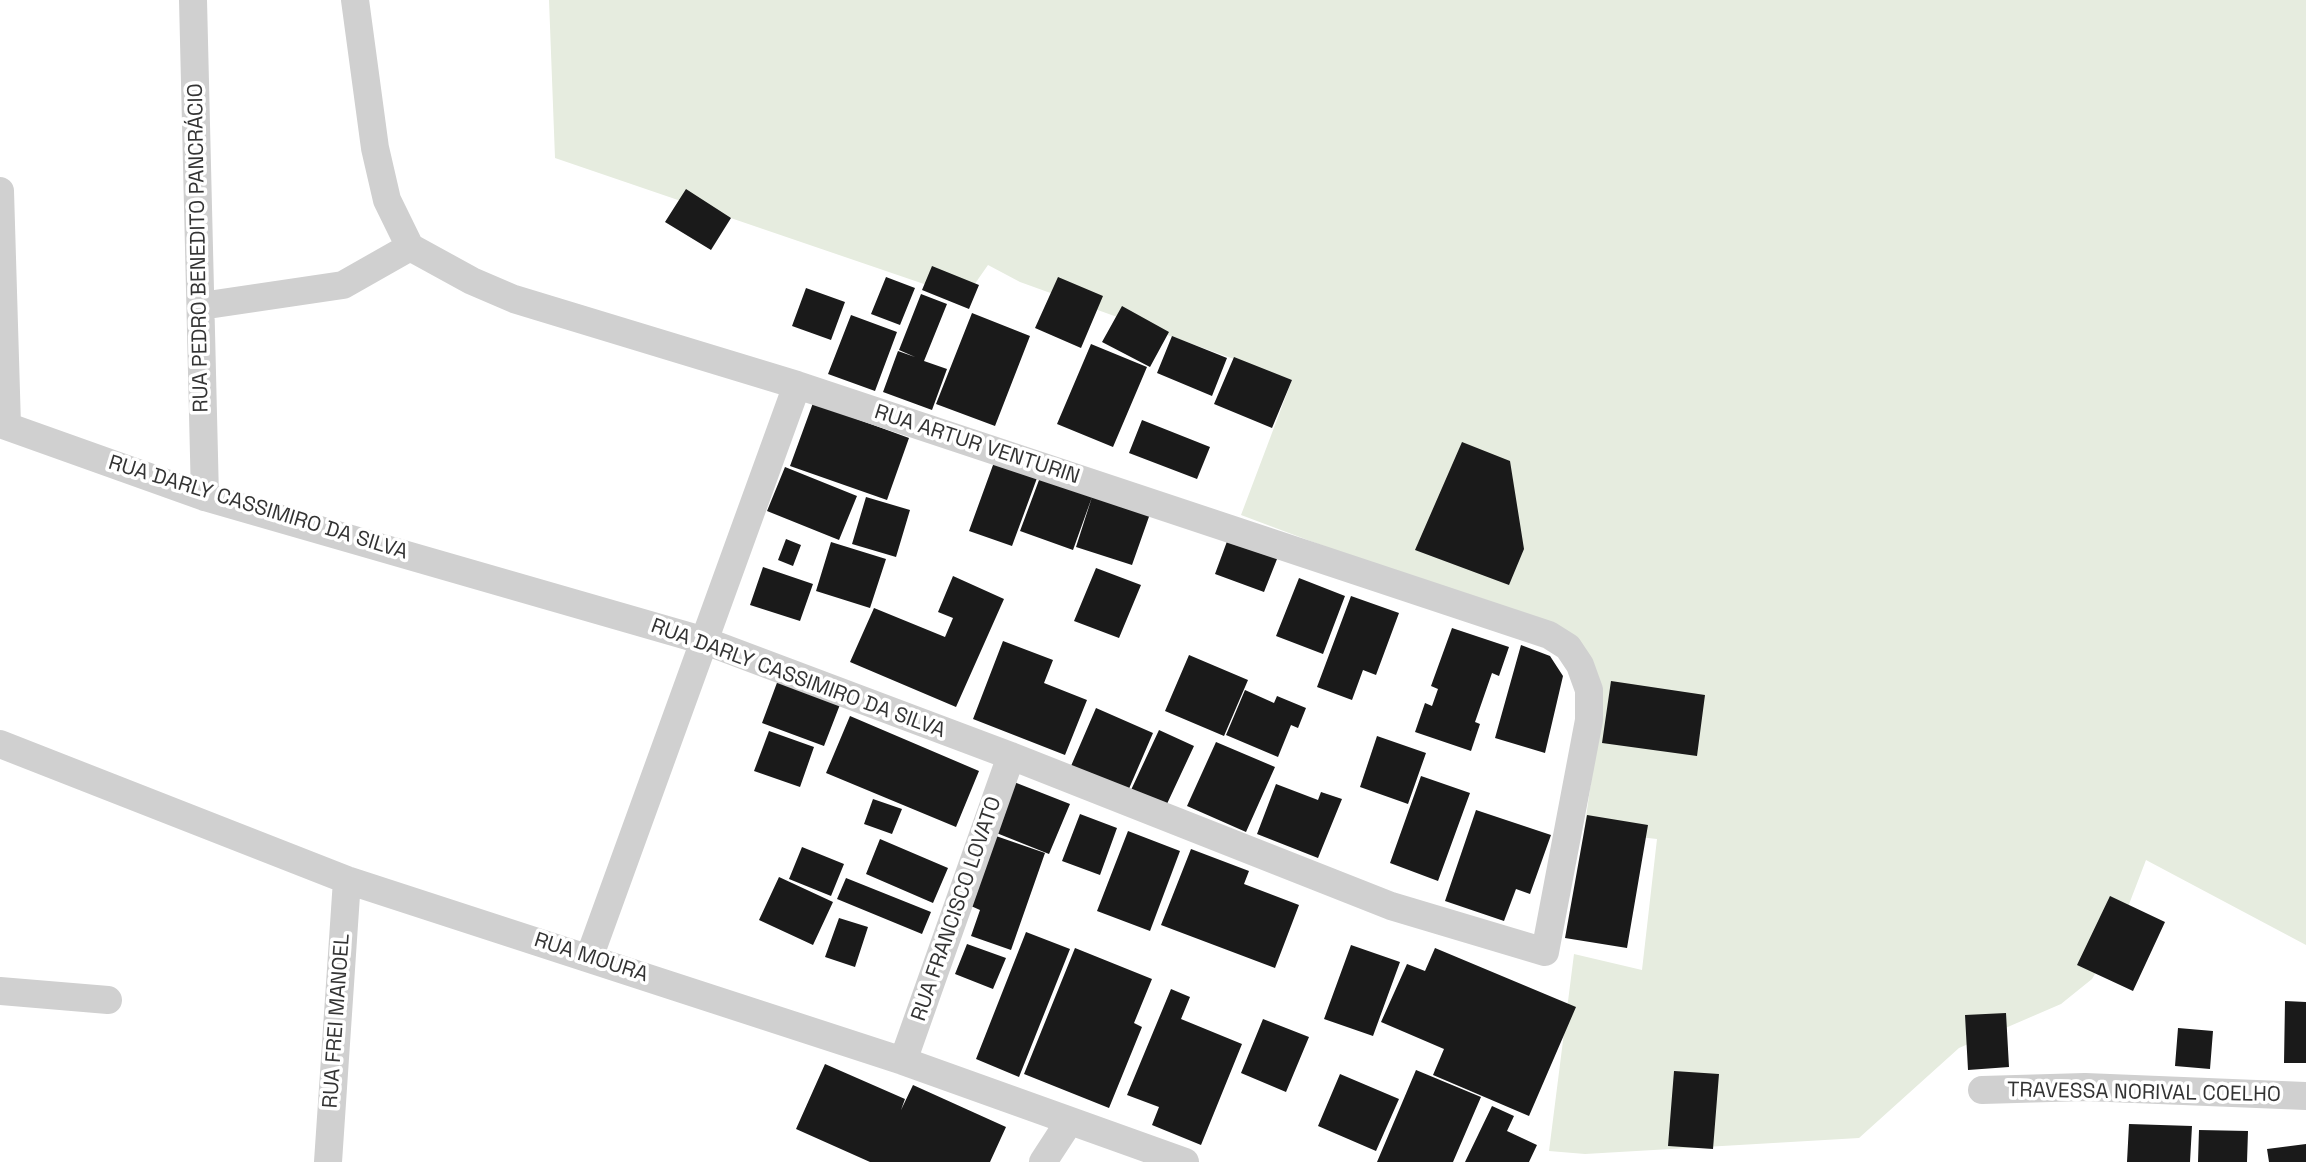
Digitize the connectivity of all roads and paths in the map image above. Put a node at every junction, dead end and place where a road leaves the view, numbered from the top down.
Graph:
1 (192, 0) edge
2 (355, 0) edge
3 (0, 191) edge
4 (410, 247) junction
5 (201, 306) junction
6 (797, 385) junction
7 (3, 425) edge
8 (205, 496) junction
9 (705, 641) junction
10 (0, 744) edge
11 (1011, 756) junction
12 (347, 880) junction
13 (1545, 952) joint
14 (589, 958) junction
15 (0, 991) edge
16 (108, 1000) dead end
17 (903, 1061) junction
18 (1982, 1090) dead end
19 (2306, 1096) edge
20 (1069, 1122) junction
21 (328, 1162) edge
22 (1043, 1162) edge
23 (1185, 1162) edge

1 - 5 street, RUA PEDRO BENEDITO PANCRÁCIO
2 - 4 street
3 - 7 street
4 - 5 street
4 - 6 street, RUA ARTUR VENTURIN
5 - 8 street, RUA PEDRO BENEDITO PANCRÁCIO
6 - 9 street
6 - 13 street, RUA ARTUR VENTURIN
7 - 8 street, RUA DARLY CASSIMIRO DA SILVA
8 - 9 street, RUA DARLY CASSIMIRO DA SILVA
9 - 11 street, RUA DARLY CASSIMIRO DA SILVA
9 - 14 street
10 - 12 street, RUA MOURA
11 - 13 street, RUA DARLY CASSIMIRO DA SILVA
11 - 17 street, RUA FRANCISCO LOVATO
12 - 14 street, RUA MOURA
12 - 21 street, RUA FREI MANOEL
14 - 17 street, RUA MOURA
15 - 16 street
17 - 20 street, RUA MOURA
18 - 19 street, TRAVESSA NORIVAL COELHO
20 - 22 street
20 - 23 street, RUA MOURA

